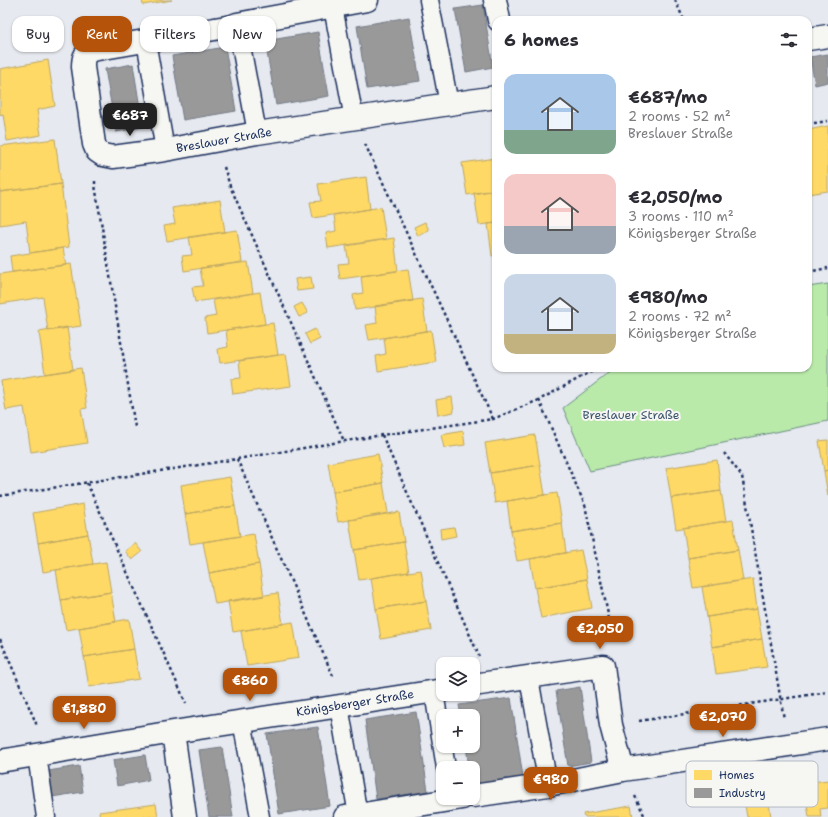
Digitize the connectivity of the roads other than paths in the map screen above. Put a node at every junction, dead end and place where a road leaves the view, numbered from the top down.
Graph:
1 (367, 0) edge
2 (429, 0) edge
3 (495, 0) edge
4 (333, 7) junction
5 (498, 16) edge
6 (276, 17) edge
7 (828, 36) edge
8 (812, 38) edge
9 (140, 42) edge
10 (148, 52) edge
11 (242, 52) edge
12 (492, 98) edge
13 (449, 104) junction
14 (354, 119) junction
15 (257, 133) junction
16 (165, 150) junction
17 (529, 678) junction
18 (482, 684) edge
19 (436, 691) edge
20 (440, 701) edge
21 (339, 706) junction
22 (242, 721) junction
23 (173, 732) junction
24 (828, 739) edge
25 (37, 755) junction
26 (0, 761) edge
27 (445, 761) edge
28 (623, 770) junction
29 (548, 784) junction
30 (480, 795) edge
31 (436, 802) edge
32 (351, 816) edge
33 (46, 817) edge
34 (185, 817) edge
35 (260, 817) edge

1 - 4 street
2 - 13 lane
3 - 5 street
4 - 6 street
4 - 14 lane
7 - 8 street
9 - 16 street, Breslauer Straße
10 - 16 lane
11 - 15 lane
12 - 13 street, Breslauer Straße
13 - 14 street, Breslauer Straße
14 - 15 street, Breslauer Straße
15 - 16 street, Breslauer Straße
17 - 18 street
17 - 28 street
17 - 29 lane
19 - 21 street, Königsberger Straße
20 - 27 lane
21 - 22 street, Königsberger Straße
21 - 32 lane
22 - 23 street, Königsberger Straße
22 - 35 lane
23 - 25 street, Königsberger Straße
23 - 34 street
24 - 28 street
25 - 26 street, Königsberger Straße
25 - 33 lane
28 - 29 street
29 - 30 street
31 - 32 street

